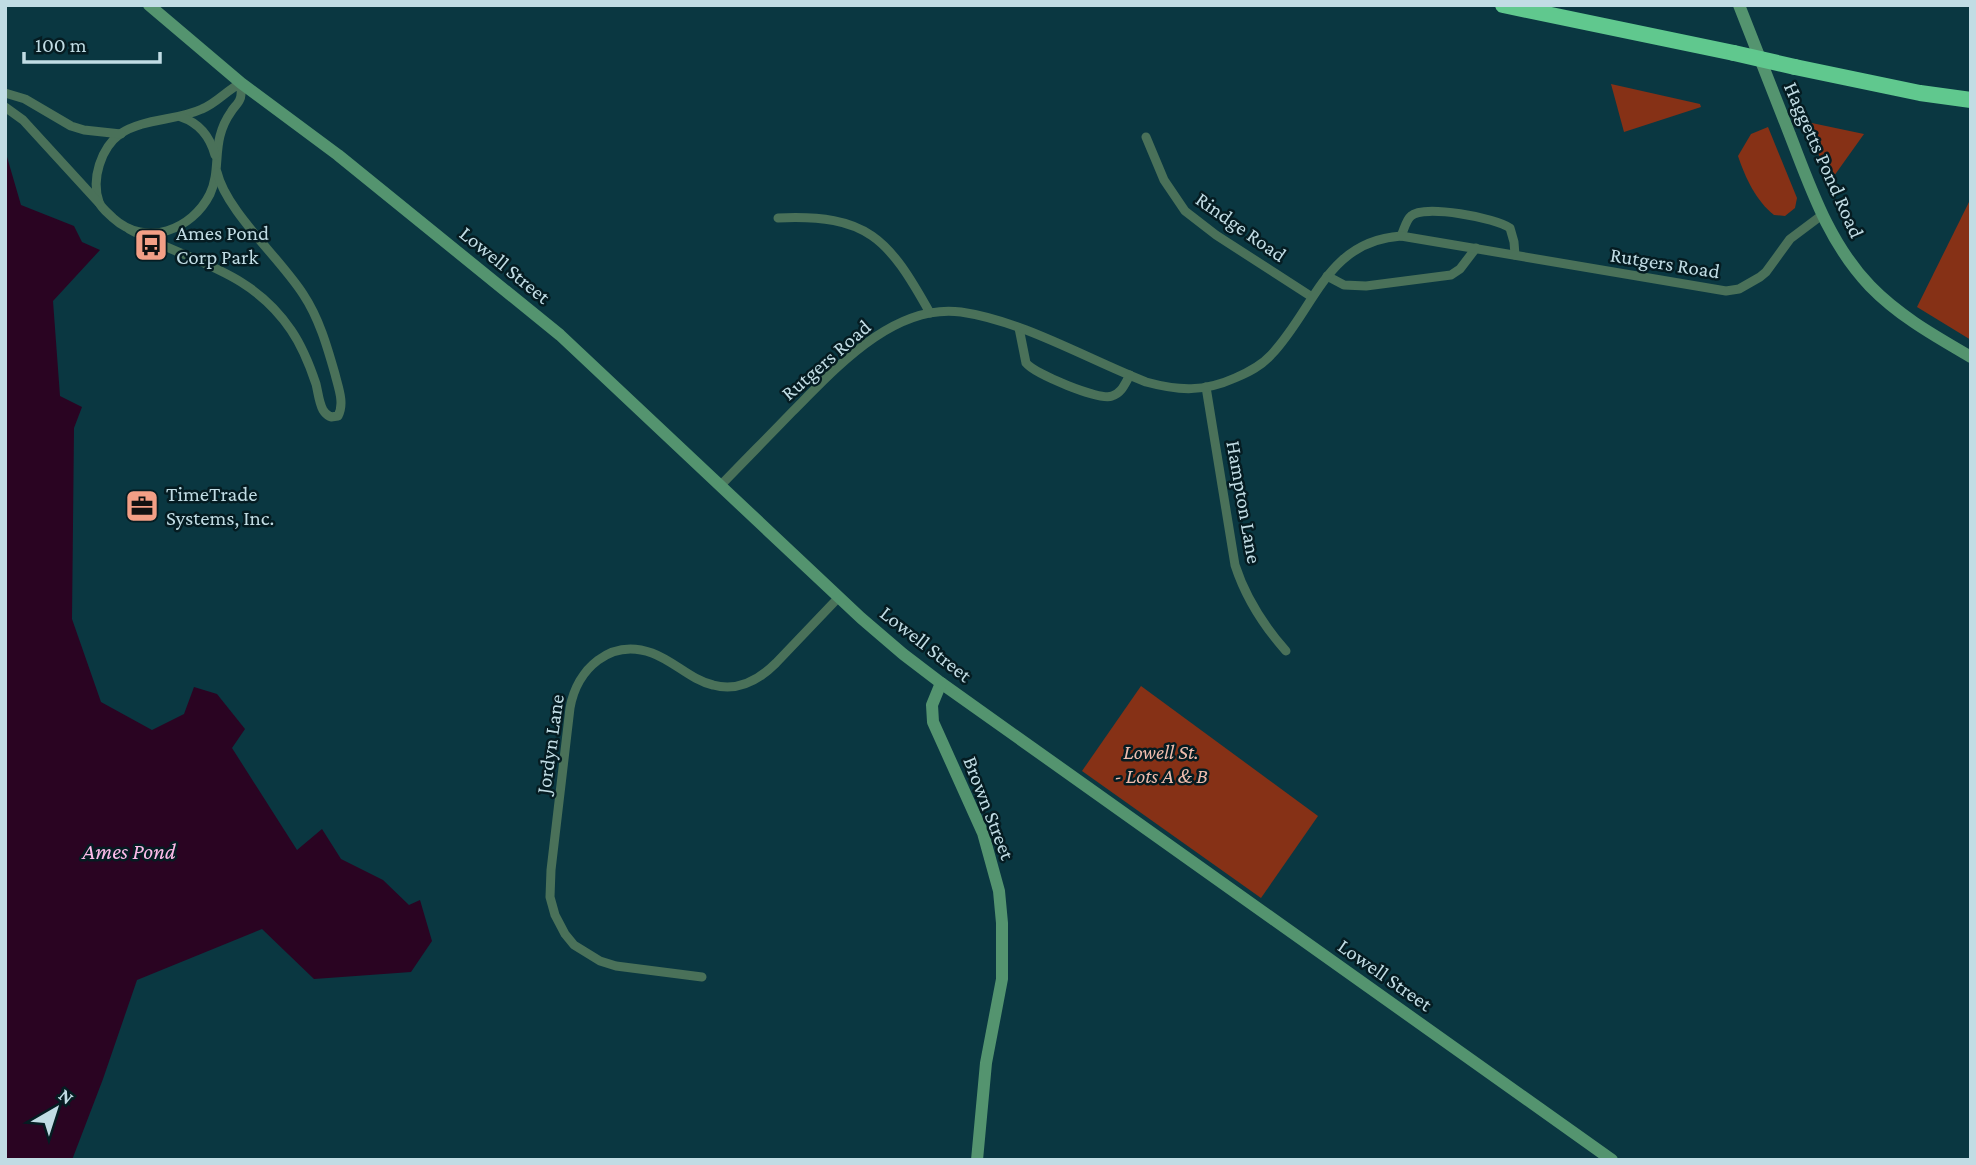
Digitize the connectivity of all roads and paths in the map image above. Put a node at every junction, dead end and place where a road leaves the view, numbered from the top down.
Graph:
1 (149, 5) edge
2 (1503, 5) edge
3 (1739, 5) edge
4 (242, 83) junction
5 (5, 93) edge
6 (1971, 100) edge
7 (5, 107) edge
8 (181, 117) junction
9 (121, 134) junction
10 (1146, 136) dead end
11 (217, 161) junction
12 (217, 172) junction
13 (99, 203) junction
14 (1822, 215) junction
15 (778, 218) dead end
16 (129, 229) junction
17 (1401, 236) junction
18 (1476, 248) junction
19 (1515, 254) junction
20 (1327, 276) junction
21 (1312, 297) junction
22 (930, 313) junction
23 (1019, 328) junction
24 (1971, 357) edge
25 (1130, 375) junction
26 (1206, 387) junction
27 (720, 485) junction
28 (839, 597) junction
29 (1286, 651) dead end
30 (941, 683) junction
31 (702, 977) dead end
32 (977, 1160) edge
33 (1612, 1160) edge

1 - 4 main road, Lowell Street
2 - 6 highway, bridge
3 - 14 main road, Haggetts Pond Road
4 - 8 street
4 - 11 street
4 - 27 main road, Lowell Street
5 - 9 street
7 - 13 street
8 - 9 street
8 - 11 street
9 - 13 street
10 - 21 street, Rindge Road
11 - 12 street
12 - 16 street
12 - 16 street
13 - 16 street
14 - 19 street, Rutgers Road
14 - 24 main road, Haggetts Pond Road
15 - 22 street
17 - 18 street, Rutgers Road
17 - 19 street
17 - 20 street, Rutgers Road
18 - 19 street, Rutgers Road
18 - 20 street
20 - 21 street, Rutgers Road
21 - 26 street, Rutgers Road
22 - 23 street, Rutgers Road
22 - 27 street, Rutgers Road
23 - 25 street, Rutgers Road
23 - 25 street
25 - 26 street, Rutgers Road
26 - 29 street, Hampton Lane
27 - 28 main road, Lowell Street
28 - 30 main road, Lowell Street
28 - 31 street, Jordyn Lane
30 - 32 main road, Brown Street
30 - 33 main road, Lowell Street

